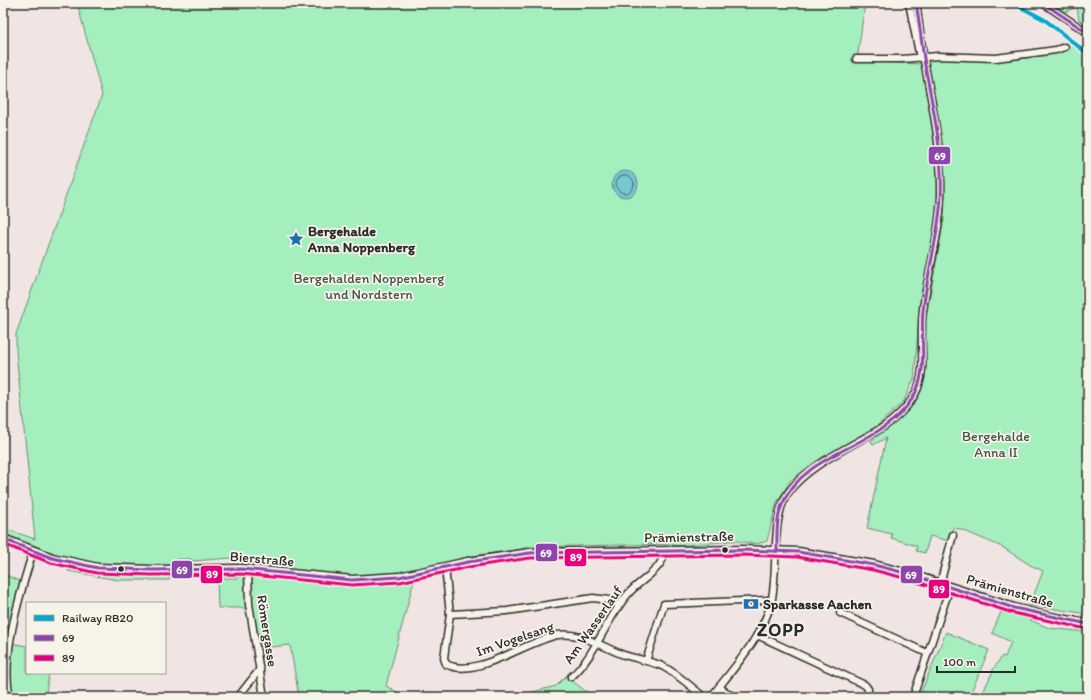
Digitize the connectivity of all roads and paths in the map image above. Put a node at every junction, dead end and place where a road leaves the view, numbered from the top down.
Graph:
1 (909, 3) edge
2 (916, 3) edge
3 (1043, 3) edge
4 (1087, 32) edge
5 (1065, 47) dead end
6 (922, 58) junction
7 (856, 59) dead end
8 (953, 535) dead end
9 (3, 539) edge
10 (33, 551) junction
11 (665, 551) junction
12 (777, 551) junction
13 (445, 567) junction
14 (248, 569) junction
15 (428, 571) joint
16 (940, 584) junction
17 (950, 587) junction
18 (772, 600) junction
19 (619, 605) junction
20 (840, 613) dead end
21 (450, 614) junction
22 (1088, 624) edge
23 (757, 635) junction
24 (596, 642) junction
25 (927, 653) junction
26 (646, 661) junction
27 (260, 669) junction
28 (571, 677) dead end
29 (719, 687) junction
30 (10, 697) edge
31 (238, 697) edge
32 (264, 697) edge
33 (704, 697) edge
34 (711, 697) edge
35 (733, 697) edge
36 (868, 697) edge
37 (913, 697) edge

1 - 6 street
2 - 6 street
3 - 4 street
5 - 6 street
6 - 7 street
6 - 12 street
8 - 16 street
9 - 10 main road, Bierstraße
10 - 14 main road, Bierstraße
10 - 30 street
11 - 12 main road, Prämienstraße
11 - 13 main road, Prämienstraße
11 - 19 street, Am Wasserlauf
12 - 16 main road, Prämienstraße
12 - 18 street
13 - 15 main road, Prämienstraße
13 - 21 street
14 - 15 main road, Bierstraße
14 - 27 street, Römergasse
16 - 17 main road, Prämienstraße
17 - 22 main road, Prämienstraße
17 - 25 street
18 - 23 street
18 - 26 street
19 - 21 street
19 - 24 street, Am Wasserlauf
20 - 25 street
21 - 24 street, Im Vogelsang
23 - 29 street
23 - 36 street
24 - 26 street
24 - 28 street, Am Wasserlauf
25 - 37 street
26 - 33 street
27 - 31 street
27 - 32 street, Römergasse
29 - 34 street
29 - 35 street

